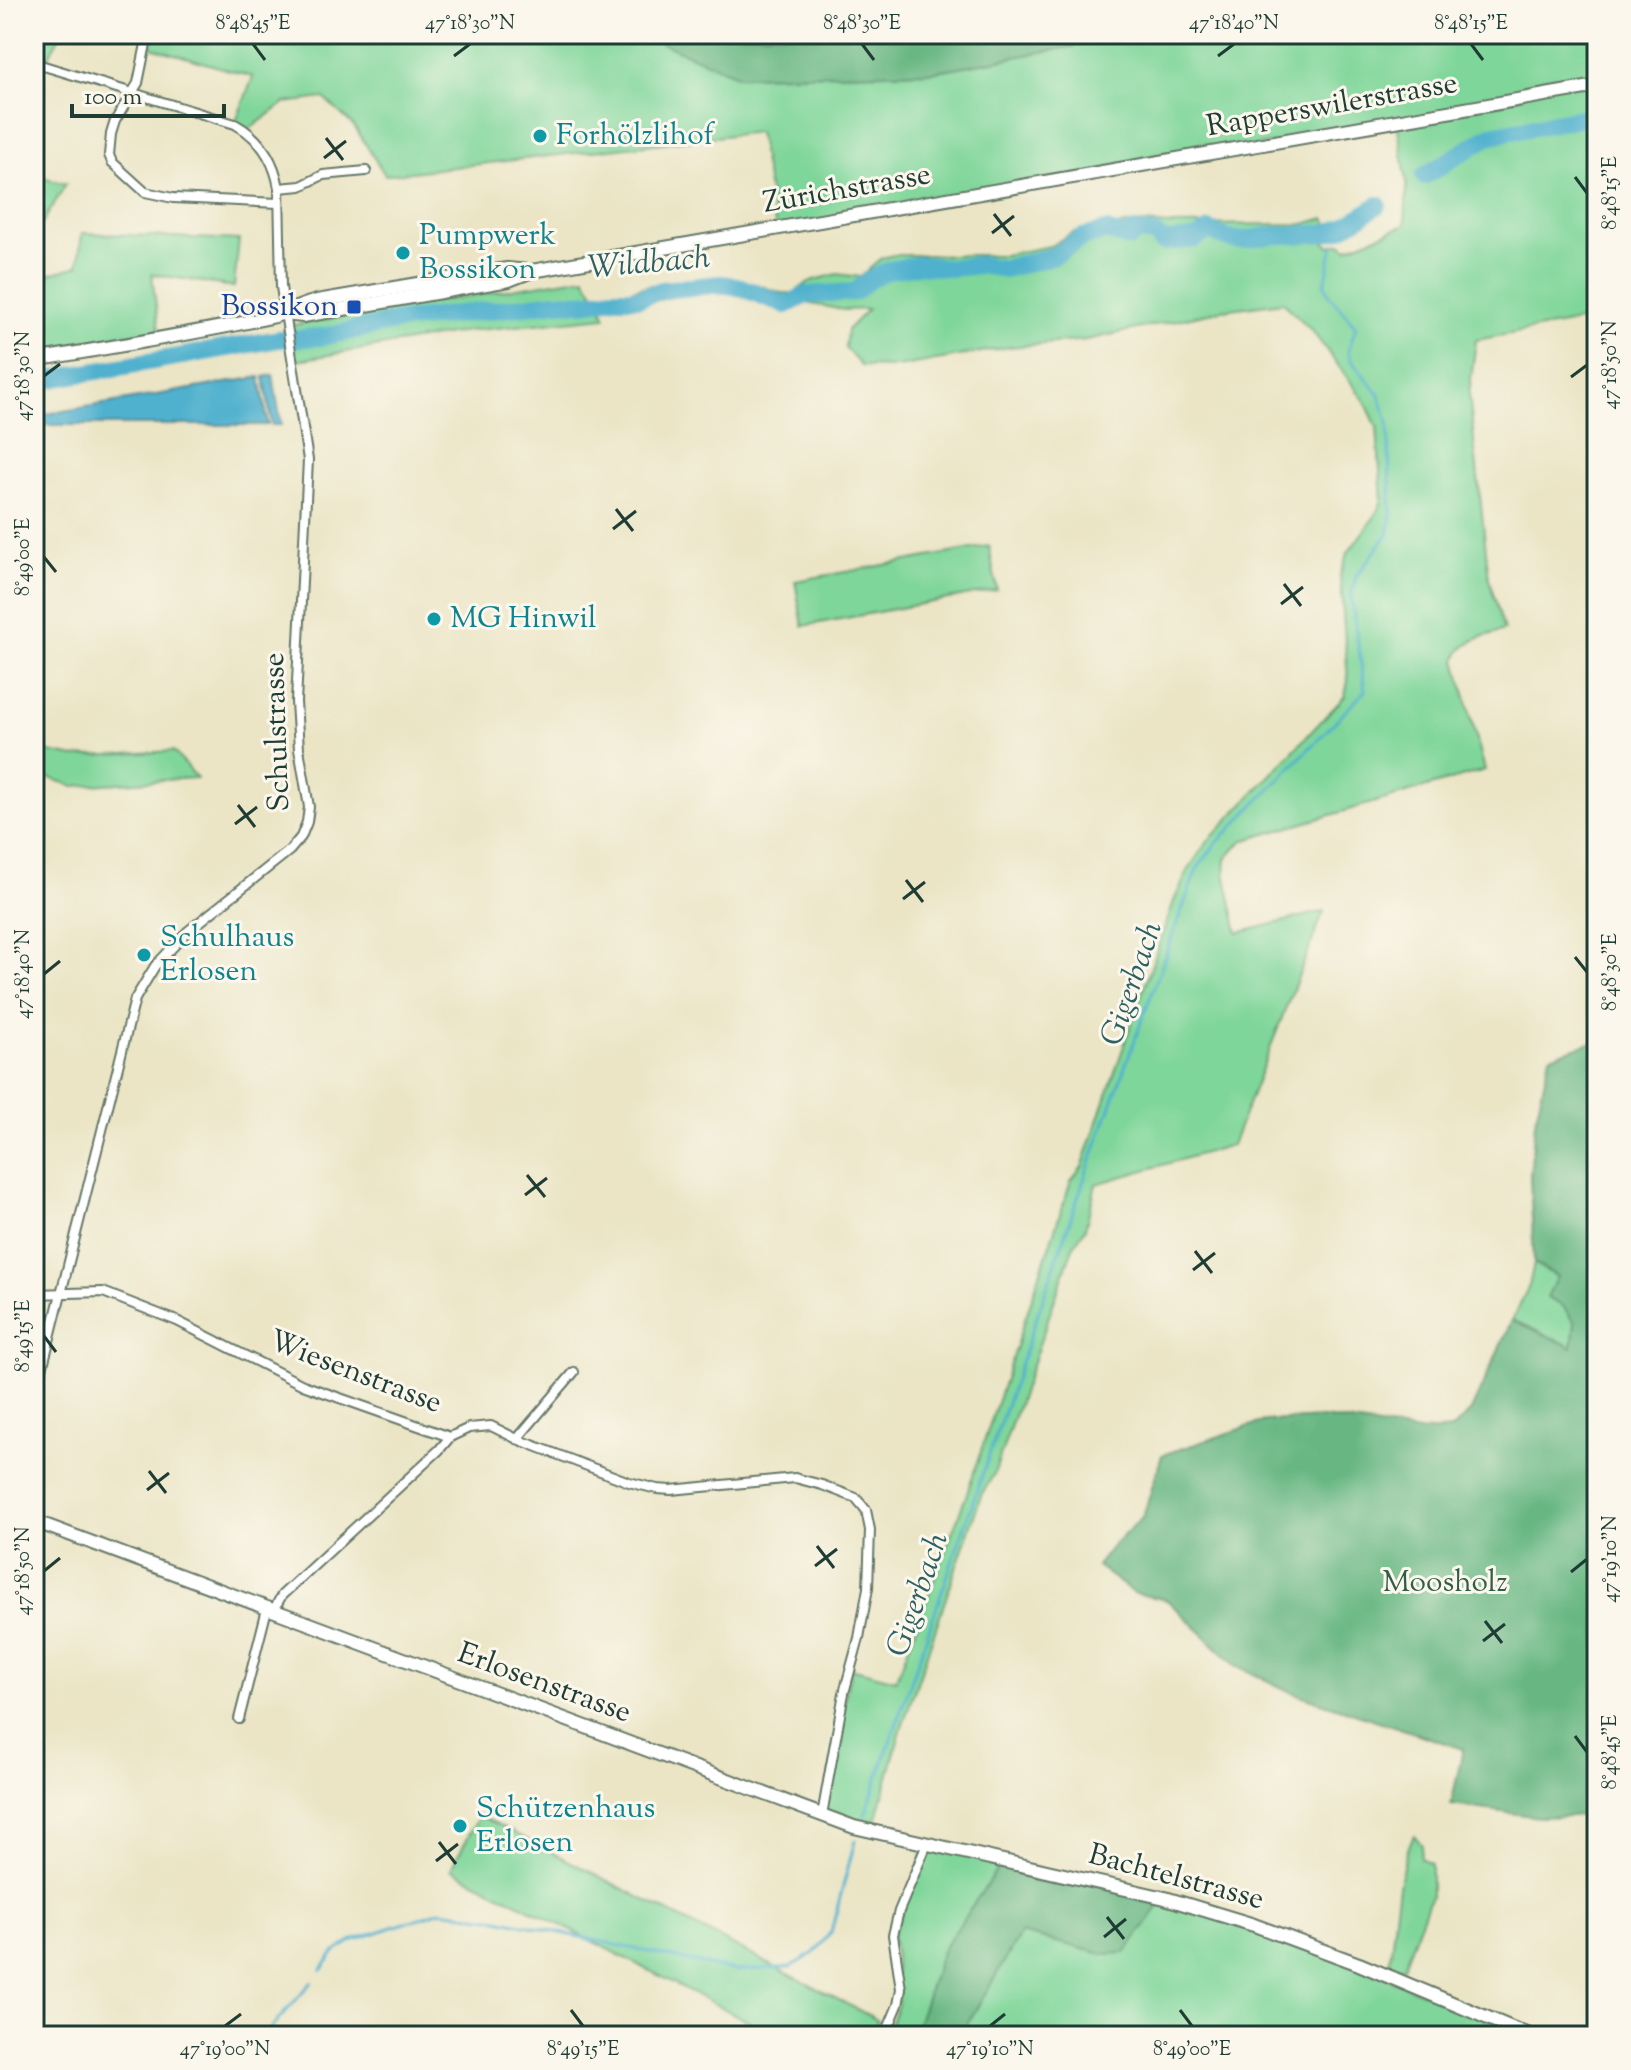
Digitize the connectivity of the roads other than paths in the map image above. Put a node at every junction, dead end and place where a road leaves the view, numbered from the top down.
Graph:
1 (148, 34) edge
2 (34, 63) edge
3 (1597, 86) edge
4 (131, 93) junction
5 (1171, 161) joint
6 (366, 171) dead end
7 (279, 188) junction
8 (279, 203) junction
9 (284, 314) junction
10 (34, 360) edge
11 (34, 1294) edge
12 (60, 1294) junction
13 (574, 1372) dead end
14 (34, 1401) edge
15 (450, 1437) junction
16 (517, 1439) junction
17 (34, 1521) edge
18 (270, 1610) junction
19 (239, 1719) dead end
20 (796, 1805) joint
21 (822, 1815) junction
22 (927, 1844) junction
23 (885, 2036) edge
24 (1531, 2036) edge

1 - 4 street
2 - 4 street
3 - 5 main road, Rapperswilerstrasse
4 - 7 street
4 - 8 street
5 - 9 main road, Zürichstrasse
6 - 7 street
7 - 8 street, Schulstrasse
8 - 9 street, Schulstrasse
9 - 10 main road, Zürichstrasse
9 - 12 street, Schulstrasse
11 - 12 street, Wiesenstrasse
12 - 14 street, Schulstrasse
12 - 15 street, Wiesenstrasse
13 - 16 street
15 - 16 street, Wiesenstrasse
15 - 18 street
16 - 21 street, Wiesenstrasse
17 - 18 main road, Erlosenstrasse
18 - 19 street
18 - 20 main road, Erlosenstrasse
20 - 21 main road, Bachtelstrasse
21 - 22 main road, Bachtelstrasse
22 - 23 street
22 - 24 main road, Bachtelstrasse

